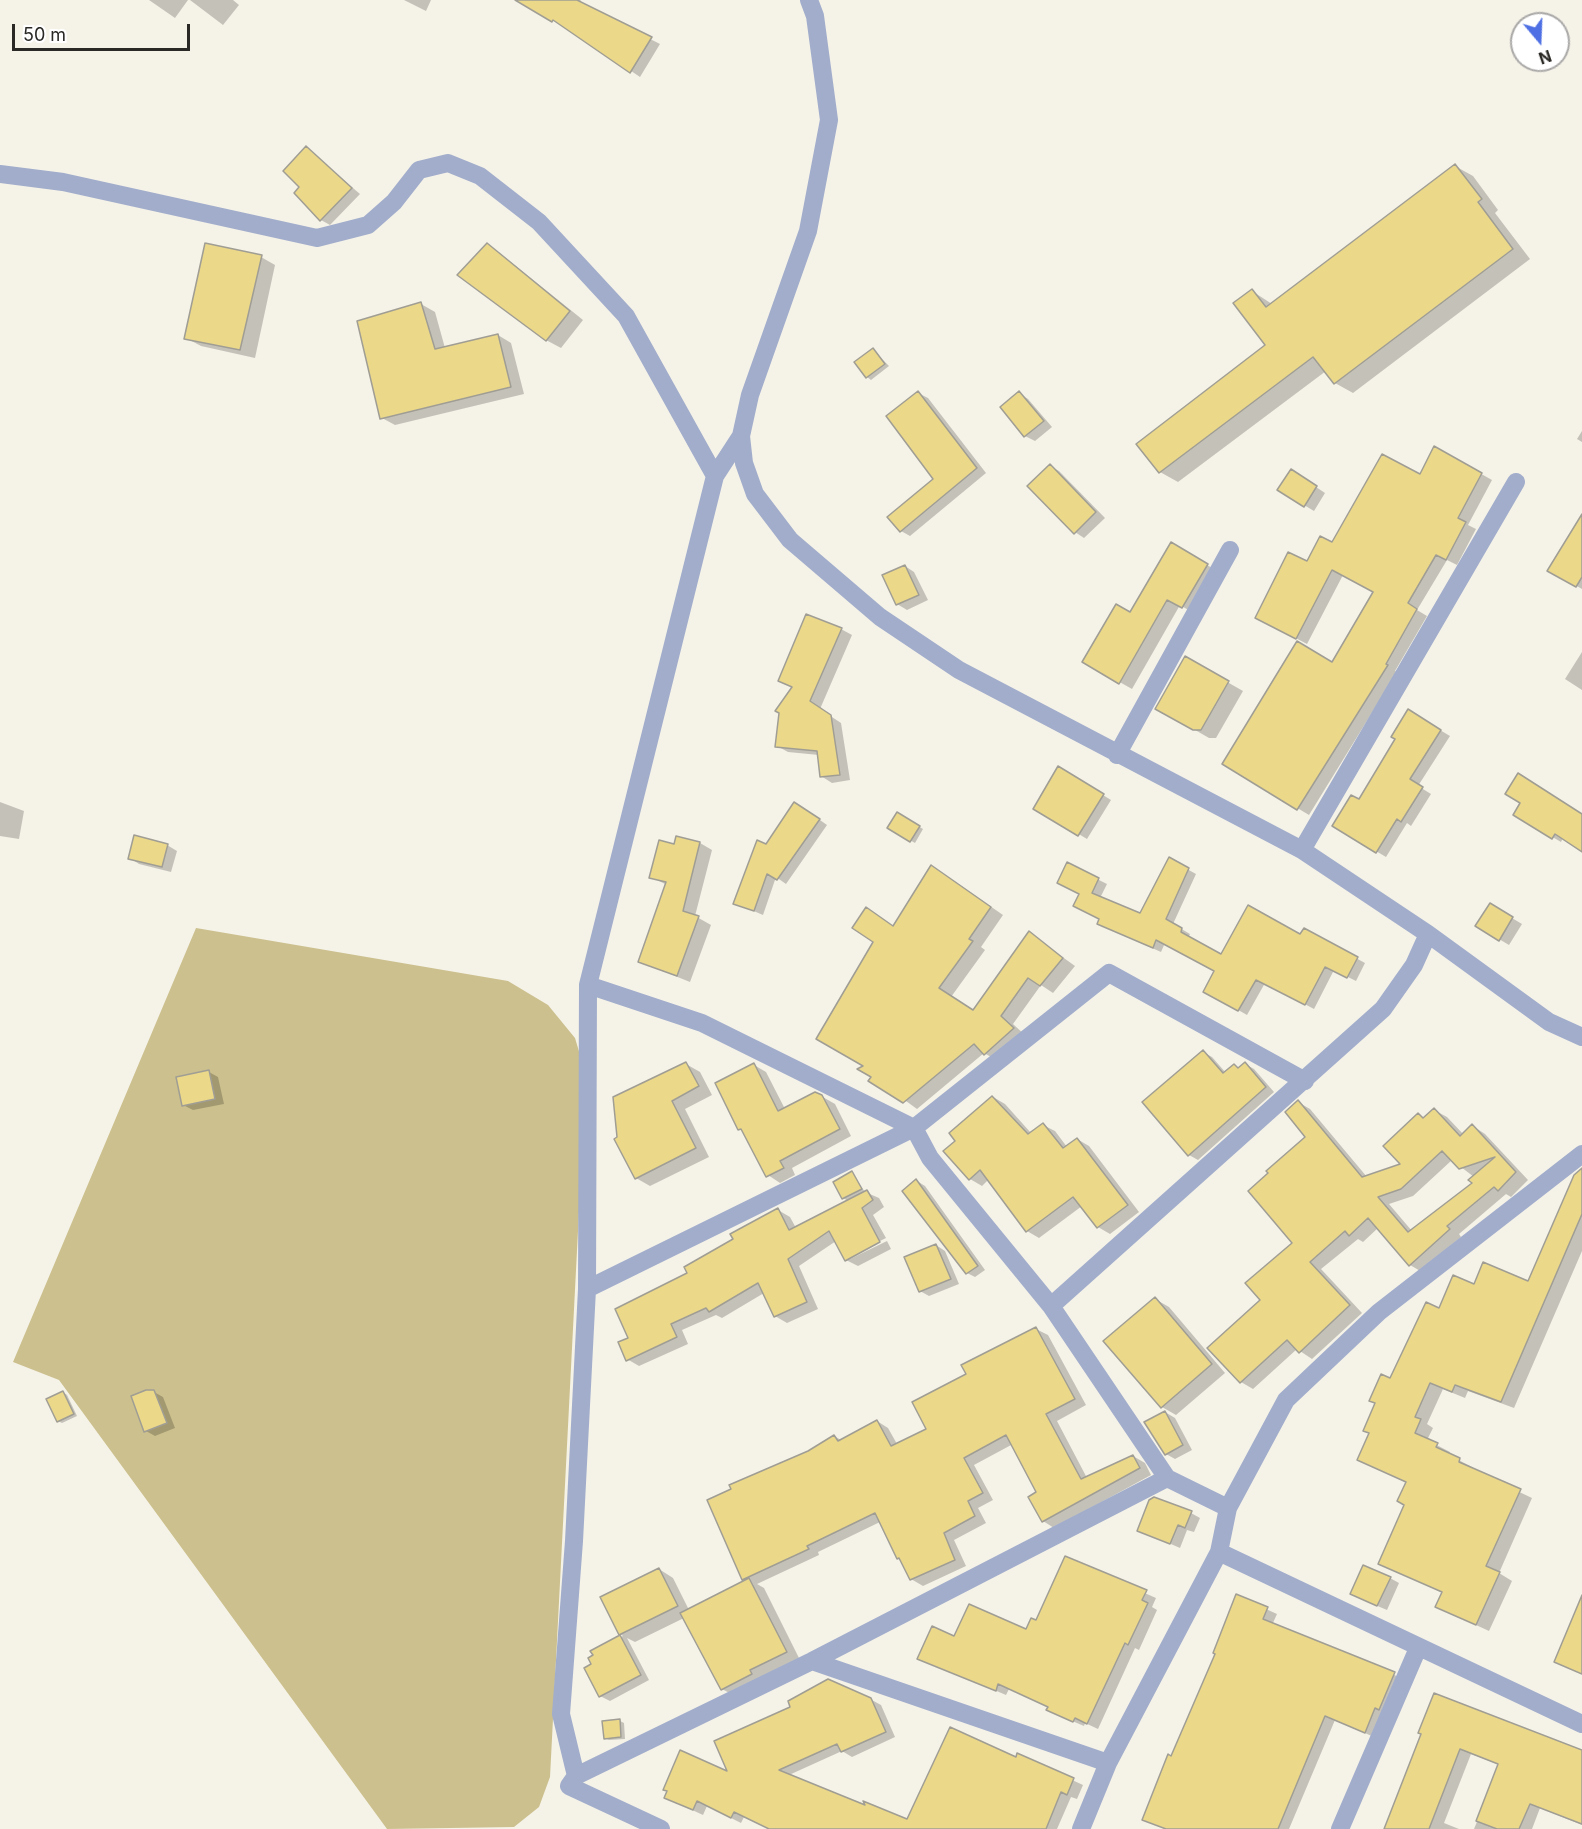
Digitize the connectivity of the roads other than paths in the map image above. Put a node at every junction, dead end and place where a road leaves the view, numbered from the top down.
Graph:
1 (809, 0) edge
2 (0, 174) edge
3 (741, 436) junction
4 (715, 476) junction
5 (1516, 482) dead end
6 (1230, 550) dead end
7 (1117, 755) junction
8 (1302, 850) junction
9 (1428, 934) junction
10 (588, 985) junction
11 (1582, 1037) edge
12 (1305, 1081) junction
13 (914, 1128) junction
14 (1582, 1154) edge
15 (587, 1289) junction
16 (1051, 1306) junction
17 (1167, 1478) junction
18 (1228, 1508) junction
19 (1220, 1552) junction
20 (1418, 1648) junction
21 (812, 1661) junction
22 (1582, 1724) edge
23 (1108, 1763) junction
24 (576, 1776) junction
25 (662, 1829) edge
26 (1081, 1829) edge
27 (1340, 1829) edge

1 - 3 street
2 - 4 street
3 - 4 street
3 - 7 street
4 - 10 street
5 - 8 street
6 - 7 street
7 - 8 street
8 - 9 street
9 - 11 street
9 - 12 street
10 - 13 street
10 - 15 street
12 - 13 street
12 - 16 street
13 - 15 street
13 - 16 street
14 - 18 street
15 - 24 street
16 - 17 street
17 - 18 street
17 - 21 street
18 - 19 street
19 - 20 street
19 - 23 street
20 - 22 street
20 - 27 street
21 - 23 street
21 - 24 street
23 - 26 street
24 - 25 street

